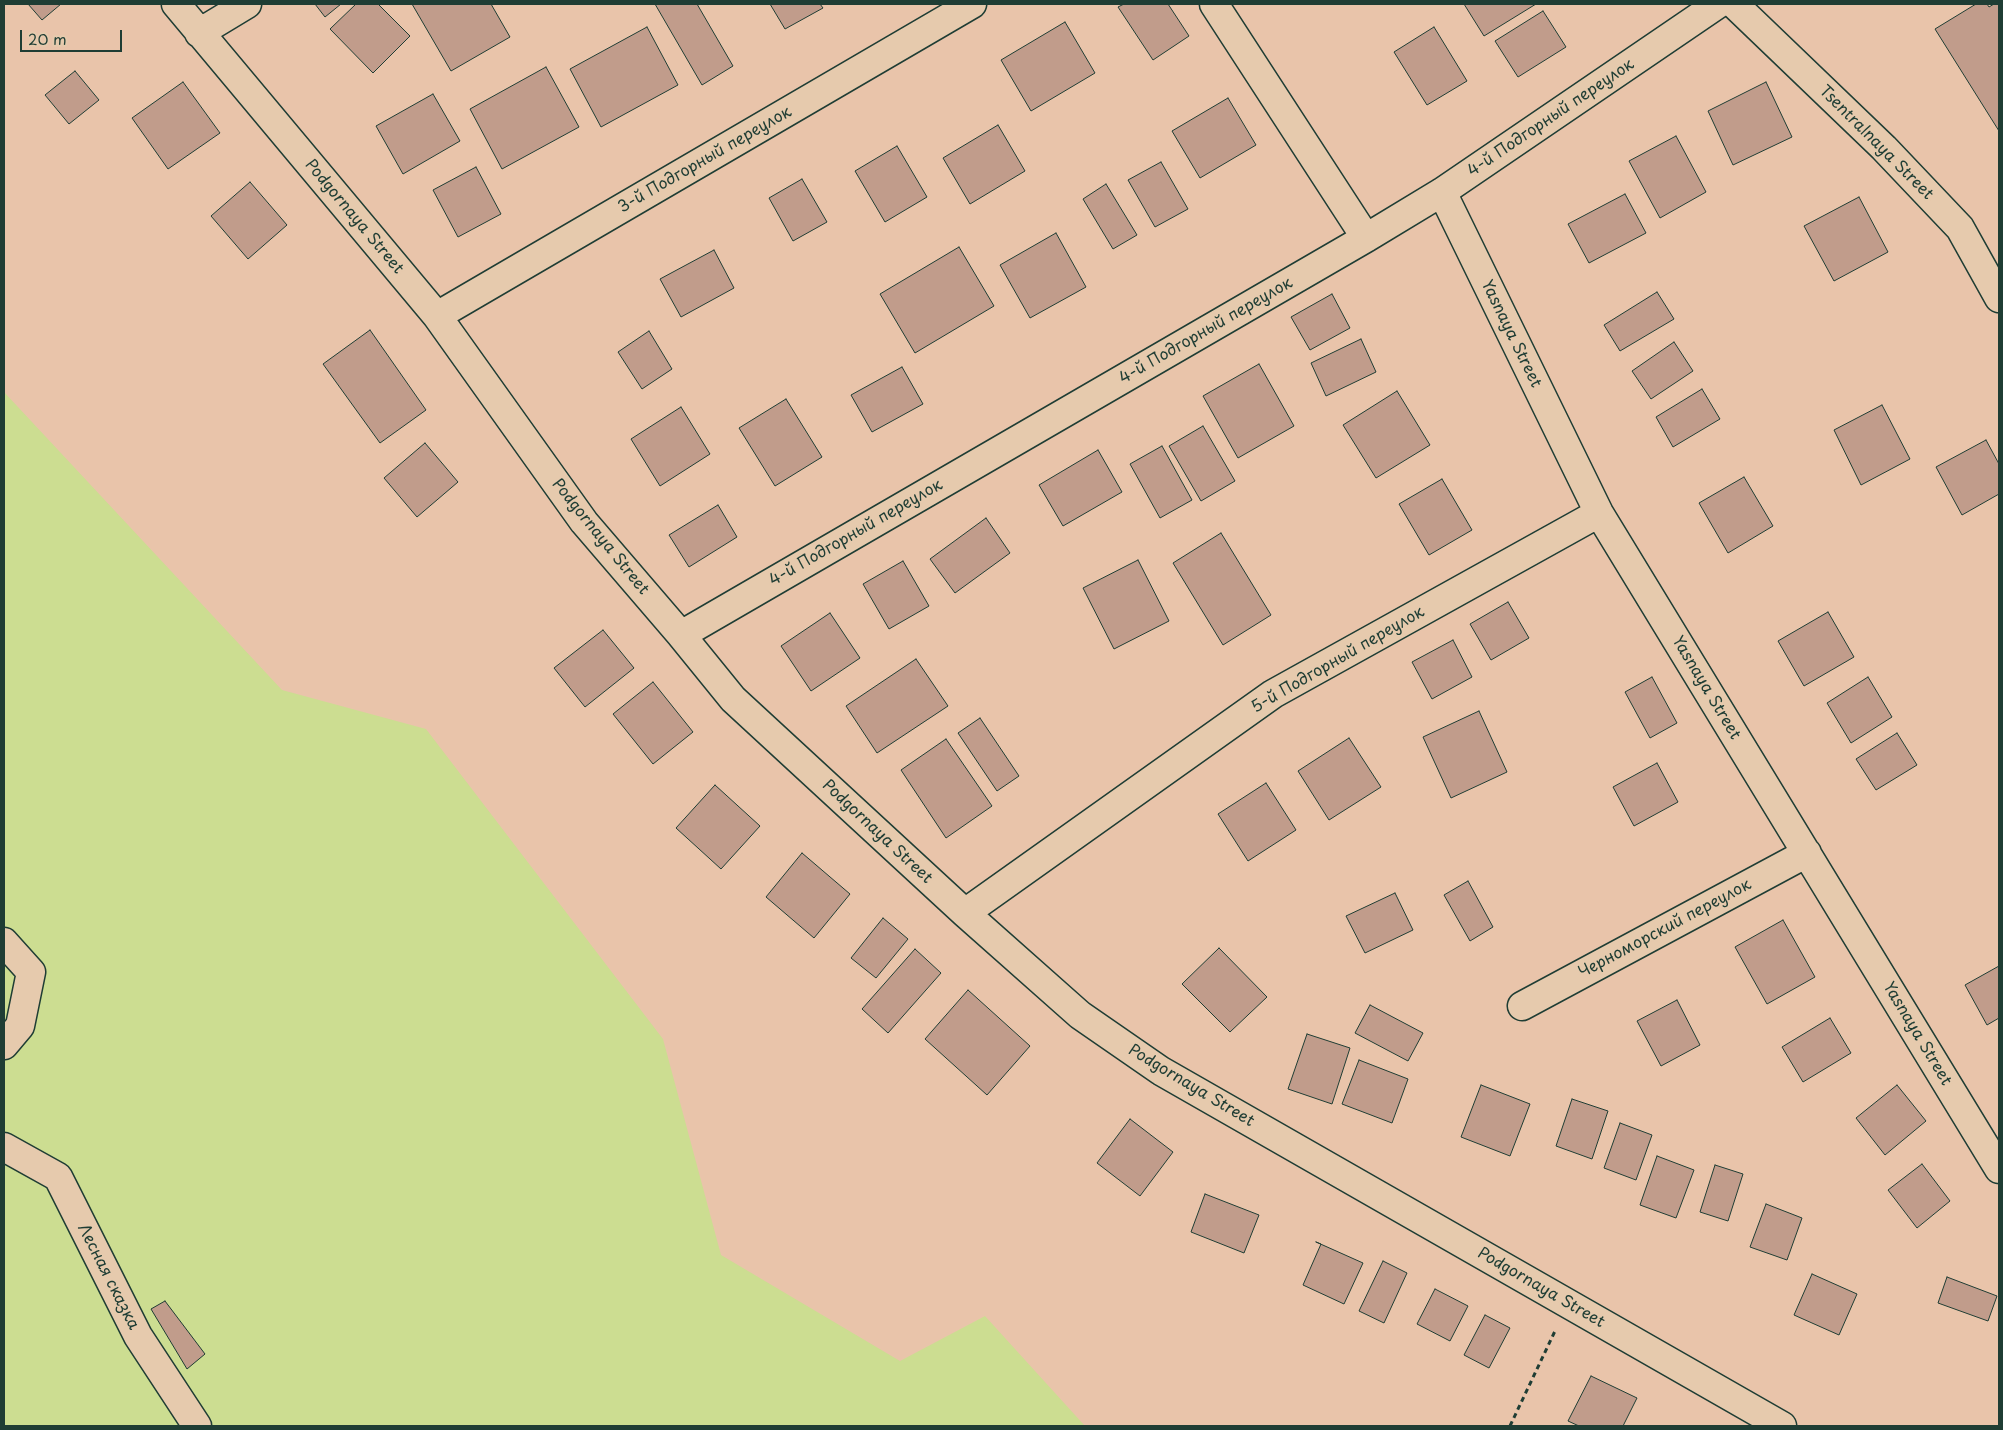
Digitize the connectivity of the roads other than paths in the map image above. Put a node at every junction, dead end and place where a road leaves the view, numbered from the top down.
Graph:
1 (176, 4) edge
2 (247, 4) edge
3 (972, 4) edge
4 (1214, 4) edge
5 (1718, 4) edge
6 (1734, 4) edge
7 (199, 33) junction
8 (1442, 192) junction
9 (1366, 238) junction
10 (1999, 298) edge
11 (437, 316) junction
12 (1600, 513) junction
13 (680, 635) junction
14 (1807, 853) junction
15 (965, 913) junction
16 (4, 942) edge
17 (1522, 1006) dead end
18 (4, 1045) edge
19 (4, 1147) edge
20 (1999, 1169) edge
21 (197, 1426) edge
22 (1782, 1426) edge

1 - 7 street, Podgornaya Street
2 - 7 street
3 - 11 street, 3-й Подгорный переулок
4 - 9 street
5 - 8 street, 4-й Подгорный переулок
6 - 10 street, Tsentralnaya Street
7 - 11 street, Podgornaya Street
8 - 9 street, 4-й Подгорный переулок
8 - 12 street, Yasnaya Street
9 - 13 street, 4-й Подгорный переулок
11 - 13 street, Podgornaya Street
12 - 14 street, Yasnaya Street
12 - 15 street, 5-й Подгорный переулок
13 - 15 street, Podgornaya Street
14 - 17 street, Черноморский переулок
14 - 20 street, Yasnaya Street
15 - 22 street, Podgornaya Street
16 - 18 street
19 - 21 street, Лесная сказка

